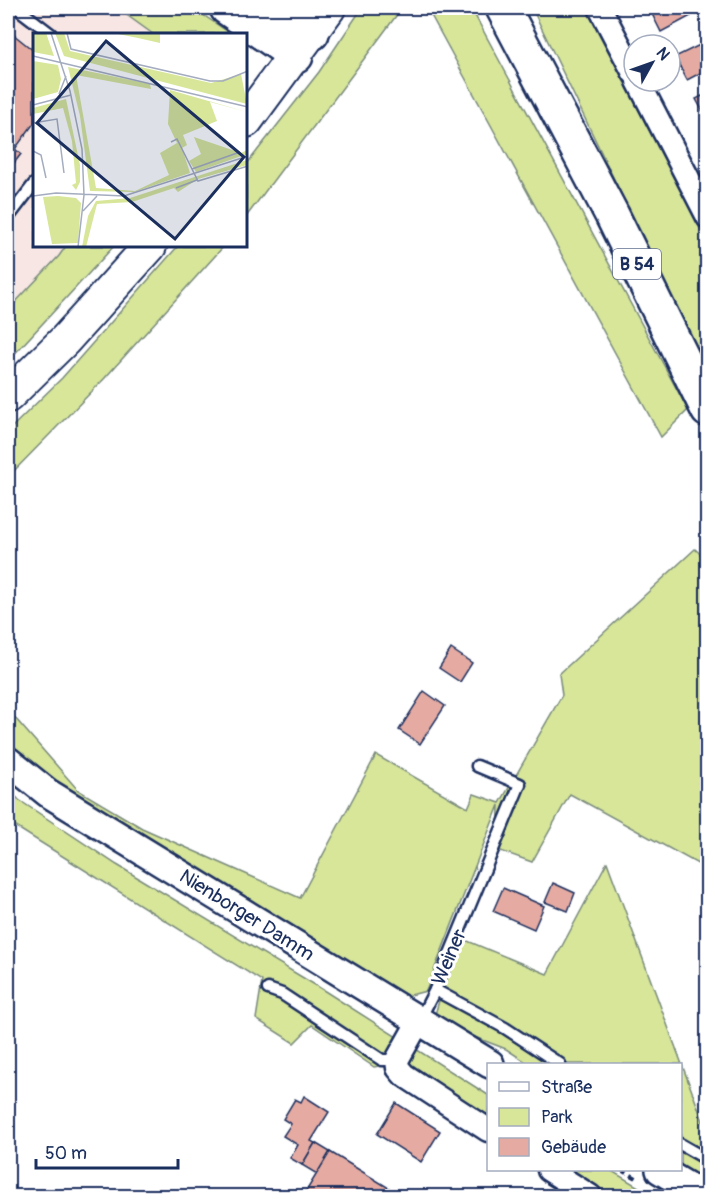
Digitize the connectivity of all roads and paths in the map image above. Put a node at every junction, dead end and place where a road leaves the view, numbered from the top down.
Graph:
1 (17, 8) edge
2 (227, 8) edge
3 (272, 8) edge
4 (503, 8) edge
5 (600, 8) edge
6 (312, 32) edge
7 (50, 33) edge
8 (622, 50) edge
9 (644, 93) edge
10 (248, 118) edge
11 (33, 185) edge
12 (708, 217) edge
13 (8, 218) edge
14 (148, 248) edge
15 (8, 396) edge
16 (708, 410) edge
17 (8, 761) edge
18 (477, 766) dead end
19 (268, 989) dead end
20 (435, 990) junction
21 (419, 1021) junction
22 (397, 1060) junction
23 (487, 1063) edge
24 (558, 1063) edge
25 (487, 1129) edge
26 (682, 1145) edge
27 (708, 1160) edge
28 (551, 1171) edge
29 (662, 1171) edge
30 (590, 1197) edge
31 (704, 1197) edge

1 - 7 lane
2 - 6 highway
3 - 6 highway
4 - 16 highway, B 54
5 - 8 street
6 - 10 main road
9 - 12 street
11 - 13 lane
14 - 15 main road
17 - 21 street, Nienborger Damm
18 - 20 lane, Weiner
19 - 22 lane
20 - 21 lane, Weiner
20 - 24 lane
21 - 22 street, Weiner
21 - 23 street, Nienborger Damm
22 - 25 street
26 - 27 lane
28 - 30 street
29 - 31 street

